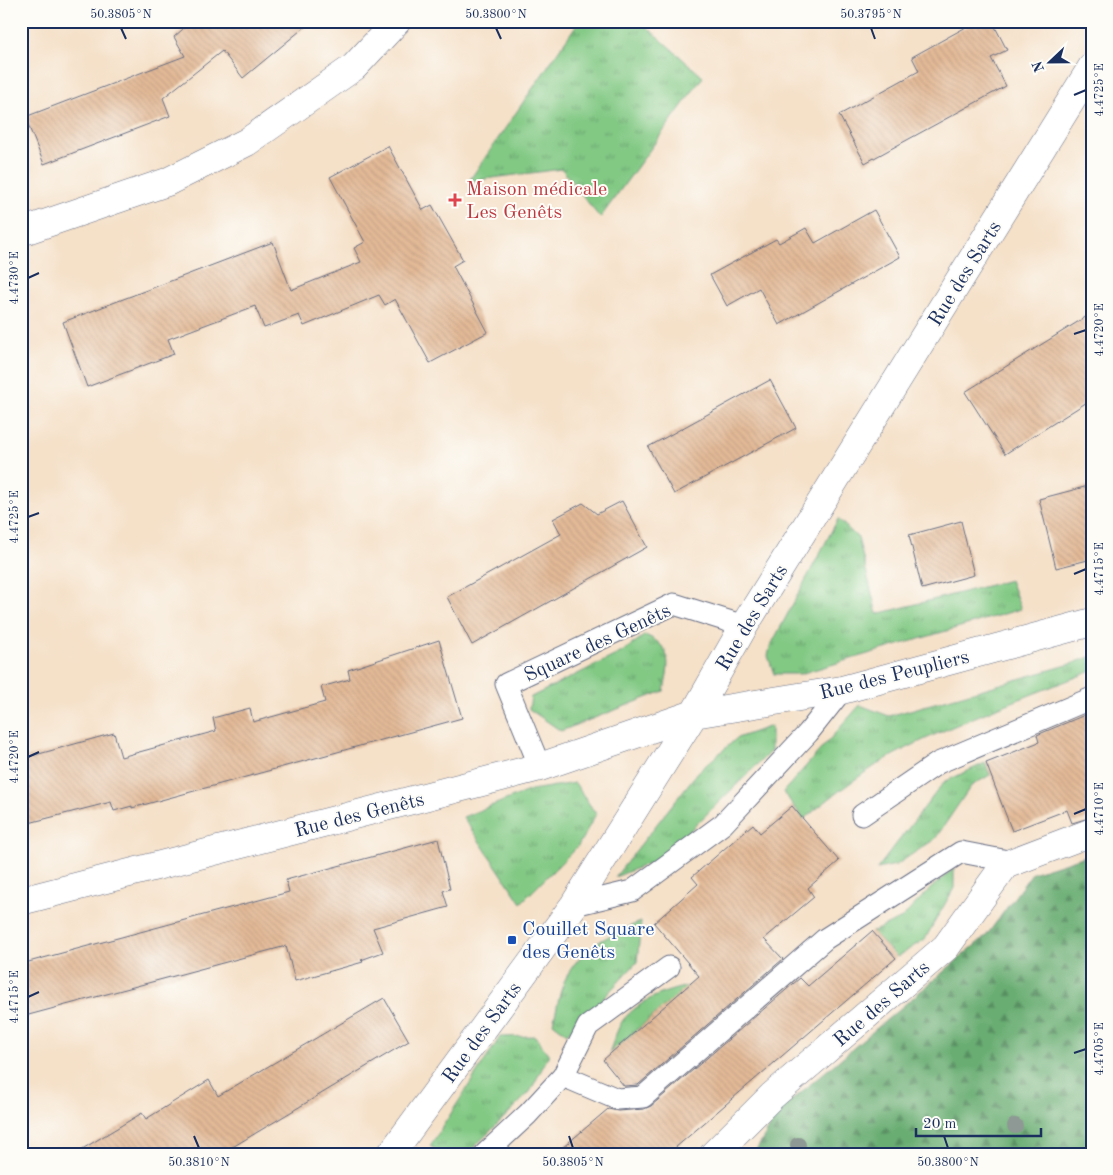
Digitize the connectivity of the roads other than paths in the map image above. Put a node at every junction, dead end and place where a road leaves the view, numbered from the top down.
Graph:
1 (397, 21) edge
2 (1092, 67) edge
3 (21, 232) edge
4 (1092, 622) edge
5 (744, 626) junction
6 (842, 690) junction
7 (1092, 698) edge
8 (694, 714) junction
9 (540, 767) junction
10 (862, 815) dead end
11 (1092, 832) edge
12 (1013, 862) junction
13 (21, 901) edge
14 (574, 905) junction
15 (669, 967) dead end
16 (562, 1076) junction
17 (391, 1154) edge
18 (485, 1154) edge
19 (714, 1154) edge

1 - 3 street
2 - 5 street, Rue des Sarts
4 - 6 street, Rue des Peupliers
5 - 8 street, Rue des Sarts
5 - 9 lane, Square des Genêts
6 - 8 street, Rue des Peupliers
6 - 14 lane
7 - 10 lane
8 - 9 street, Rue des Genêts
8 - 14 street, Rue des Sarts
9 - 13 street, Rue des Genêts
11 - 12 street, Rue des Sarts
12 - 16 lane
12 - 19 street, Rue des Sarts
14 - 17 street, Rue des Sarts
15 - 16 lane
16 - 18 lane

